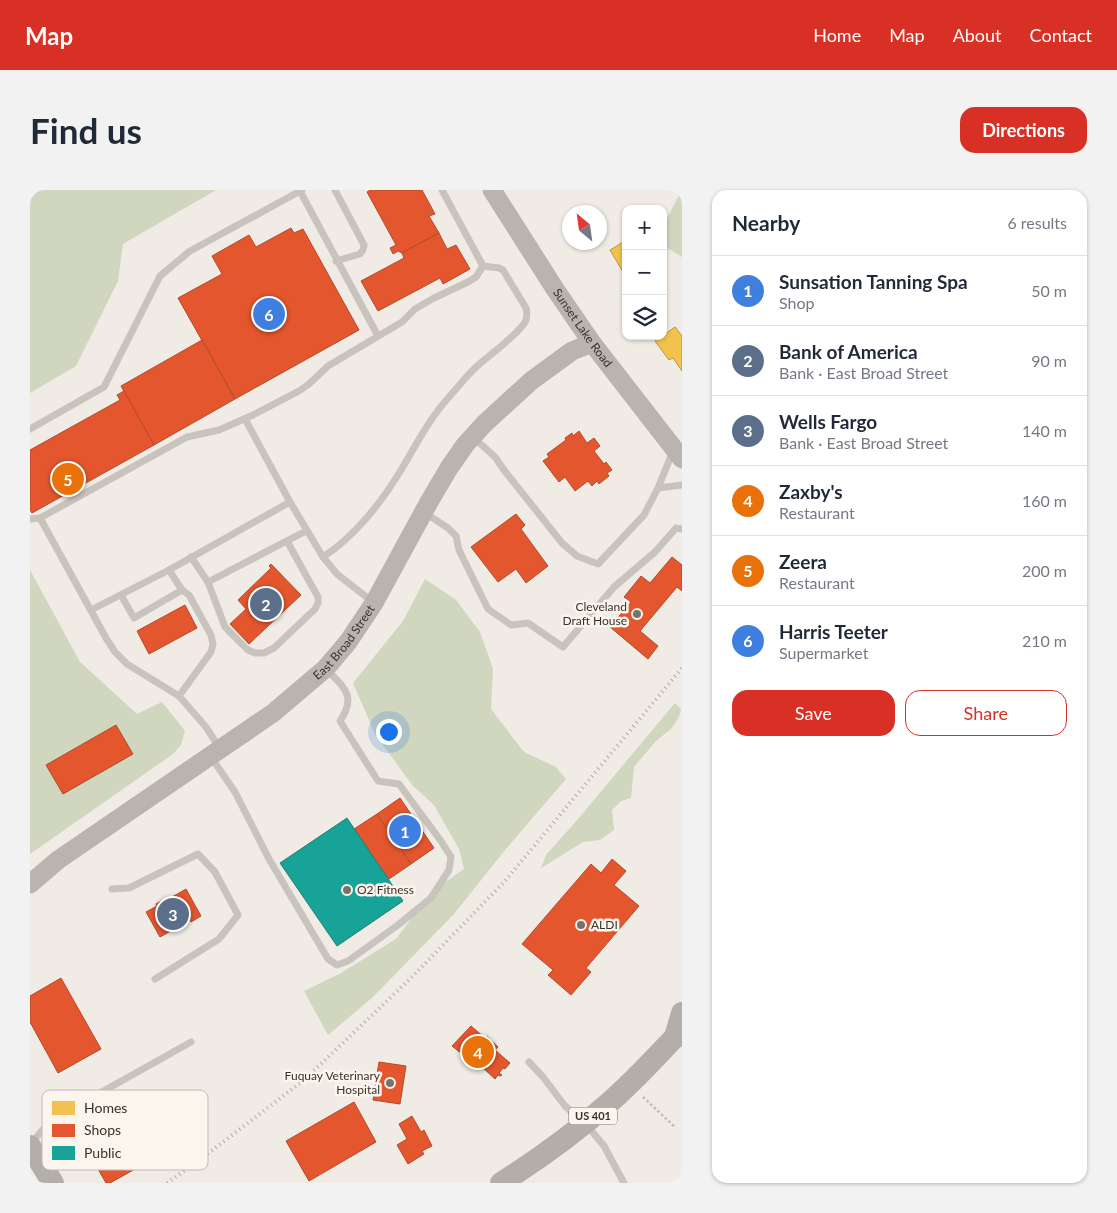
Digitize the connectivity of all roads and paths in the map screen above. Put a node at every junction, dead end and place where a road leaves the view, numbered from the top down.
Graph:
1 (335, 190) edge
2 (442, 190) edge
3 (492, 190) edge
4 (301, 191) edge
5 (336, 261) junction
6 (483, 266) junction
7 (378, 336) junction
8 (592, 343) junction
9 (245, 419) junction
10 (30, 429) edge
11 (472, 437) junction
12 (668, 442) junction
13 (682, 459) edge
14 (682, 485) edge
15 (658, 488) junction
16 (290, 502) junction
17 (424, 513) junction
18 (40, 518) junction
19 (30, 519) edge
20 (682, 529) edge
21 (306, 530) junction
22 (287, 540) junction
23 (192, 557) junction
24 (323, 558) junction
25 (169, 570) junction
26 (208, 582) junction
27 (182, 590) junction
28 (121, 595) junction
29 (374, 603) junction
30 (91, 610) junction
31 (326, 668) junction
32 (179, 696) junction
33 (216, 753) junction
34 (30, 884) edge
35 (112, 889) dead end
36 (155, 979) dead end
37 (682, 1013) edge
38 (679, 1036) edge
39 (190, 1042) dead end
40 (529, 1062) dead end
41 (629, 1084) junction
42 (104, 1090) edge
43 (585, 1123) junction
44 (676, 1128) dead end
45 (42, 1131) edge
46 (32, 1150) edge
47 (42, 1166) edge
48 (45, 1170) edge
49 (53, 1183) edge
50 (501, 1183) edge
51 (624, 1183) edge

1 - 5 lane
2 - 6 lane
3 - 8 main road, Sunset Lake Road
4 - 5 lane
4 - 10 lane
5 - 7 lane
6 - 7 lane
6 - 24 lane
7 - 9 lane
8 - 11 main road, East Broad Street
8 - 12 main road, Sunset Lake Road
9 - 16 lane
9 - 18 lane
11 - 15 lane
11 - 17 main road, East Broad Street
12 - 13 main road, Sunset Lake Road
12 - 15 lane
14 - 15 lane
16 - 21 lane
16 - 23 lane
17 - 20 lane
17 - 29 main road, East Broad Street
18 - 19 lane
18 - 30 lane
21 - 22 lane
21 - 24 lane
22 - 26 lane
22 - 26 lane
23 - 25 lane
23 - 26 lane
24 - 29 lane
25 - 27 lane
25 - 28 lane
27 - 28 lane
27 - 32 lane
28 - 30 lane
29 - 31 main road, East Broad Street
30 - 32 lane
31 - 33 main road, East Broad Street
31 - 33 lane
32 - 33 lane
33 - 34 main road, East Broad Street
35 - 36 lane
37 - 38 highway, US 401
38 - 41 highway, US 401
39 - 42 lane
40 - 43 lane
41 - 43 highway, US 401
41 - 44 path
43 - 50 highway, US 401
43 - 51 lane
45 - 46 lane
46 - 47 highway
48 - 49 highway

